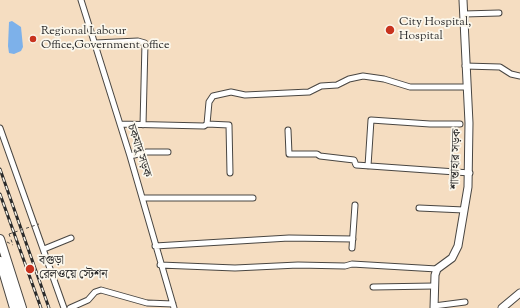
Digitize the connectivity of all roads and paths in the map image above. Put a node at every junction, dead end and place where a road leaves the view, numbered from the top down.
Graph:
1 (81, 0) edge
2 (464, 0) edge
3 (464, 14) junction
4 (499, 14) dead end
5 (95, 43) junction
6 (465, 66) junction
7 (520, 76) edge
8 (466, 87) junction
9 (120, 124) junction
10 (207, 124) junction
11 (460, 124) dead end
12 (143, 125) junction
13 (0, 128) edge
14 (288, 130) dead end
15 (168, 152) dead end
16 (130, 156) junction
17 (368, 166) junction
18 (230, 173) dead end
19 (470, 173) junction
20 (143, 198) junction
21 (254, 198) dead end
22 (355, 204) dead end
23 (420, 208) dead end
24 (464, 210) junction
25 (39, 224) dead end
26 (71, 238) dead end
27 (0, 239) edge
28 (353, 239) junction
29 (14, 245) dead end
30 (155, 246) junction
31 (352, 248) dead end
32 (44, 249) junction
33 (0, 261) edge
34 (160, 265) junction
35 (437, 269) junction
36 (434, 286) junction
37 (373, 288) dead end
38 (520, 293) edge
39 (465, 302) dead end
40 (173, 306) edge
41 (434, 307) edge
42 (14, 308) edge
43 (22, 308) edge
44 (64, 308) edge
45 (70, 308) edge
46 (502, 308) edge

1 - 5 street, চকযাদু সড়ক
2 - 3 main road, শান্তাহার সড়ক
3 - 4 street
3 - 6 main road, শান্তাহার সড়ক
5 - 9 street, চকযাদু সড়ক
5 - 12 street
6 - 7 street
6 - 8 main road, শান্তাহার সড়ক
8 - 10 street
8 - 19 main road, শান্তাহার সড়ক
9 - 12 street
9 - 16 street, চকযাদু সড়ক
10 - 12 street
10 - 18 street
11 - 17 street
13 - 32 street
14 - 17 street
15 - 16 street
16 - 20 street, চকযাদু সড়ক
17 - 19 street
19 - 24 main road, শান্তাহার সড়ক
20 - 21 street
20 - 30 street, চকযাদু সড়ক
22 - 28 street
23 - 24 street
24 - 35 main road, শান্তাহার সড়ক
25 - 29 path, bridge
26 - 32 street
27 - 43 highway
28 - 30 street
28 - 31 street
30 - 34 street, চকযাদু সড়ক
32 - 44 street
33 - 42 highway
34 - 35 street
34 - 40 street, চকযাদু সড়ক
35 - 36 main road
36 - 37 street
36 - 41 main road
38 - 46 main road
39 - 41 street
40 - 45 street

